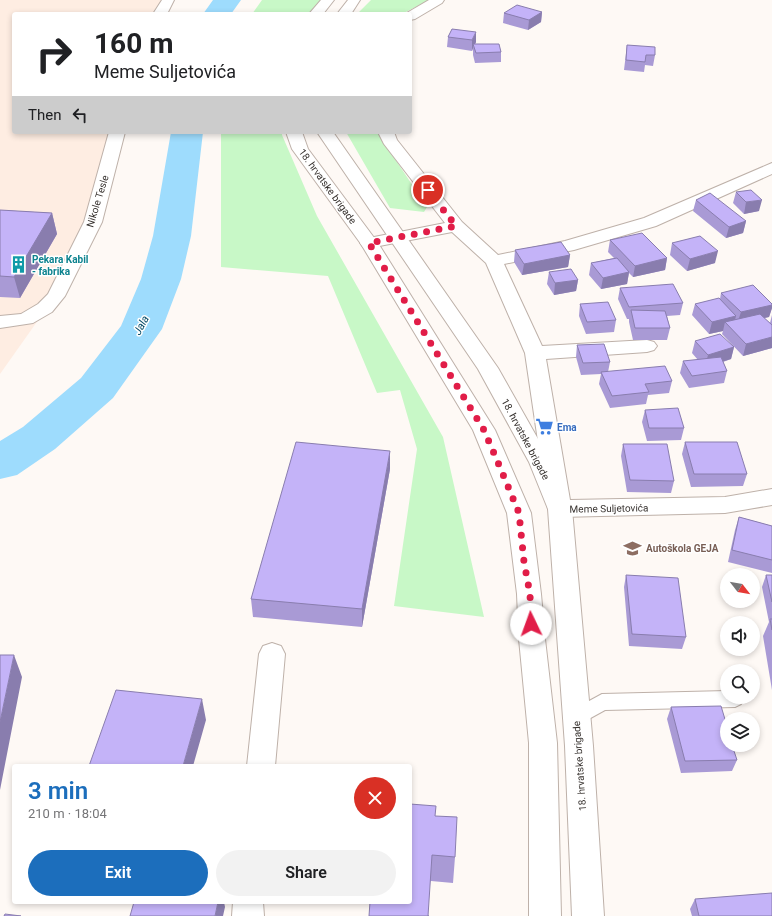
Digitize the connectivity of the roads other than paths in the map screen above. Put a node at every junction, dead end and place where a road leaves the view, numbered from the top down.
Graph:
1 (168, 0) edge
2 (328, 0) edge
3 (354, 0) edge
4 (438, 0) edge
5 (161, 12) edge
6 (318, 12) edge
7 (345, 12) edge
8 (412, 15) edge
9 (116, 134) edge
10 (295, 134) edge
11 (326, 134) edge
12 (387, 134) edge
13 (772, 168) edge
14 (456, 226) junction
15 (398, 237) junction
16 (369, 243) junction
17 (494, 261) junction
18 (0, 322) edge
19 (647, 346) dead end
20 (535, 353) junction
21 (772, 497) edge
22 (560, 509) junction
23 (272, 654) dead end
24 (720, 699) edge
25 (576, 718) junction
26 (261, 764) edge
27 (248, 904) edge
28 (248, 916) edge
29 (544, 916) edge
30 (588, 916) edge

1 - 5 main road
2 - 6 main road
3 - 7 main road
4 - 8 main road
9 - 18 main road, Nikole Tesle
10 - 16 main road, 18. hrvatske brigade
11 - 15 main road, 18. hrvatske brigade
12 - 14 main road, Meme Suljetovića
13 - 17 main road
14 - 15 main road
14 - 17 main road, Meme Suljetovića
15 - 16 main road
15 - 22 main road, 18. hrvatske brigade
16 - 29 main road, 18. hrvatske brigade
17 - 20 main road, Meme Suljetovića
19 - 20 main road
20 - 22 main road, Meme Suljetovića
21 - 22 main road, Meme Suljetovića
22 - 25 main road, 18. hrvatske brigade
23 - 26 main road
24 - 25 lane
25 - 30 main road, 18. hrvatske brigade
27 - 28 main road

